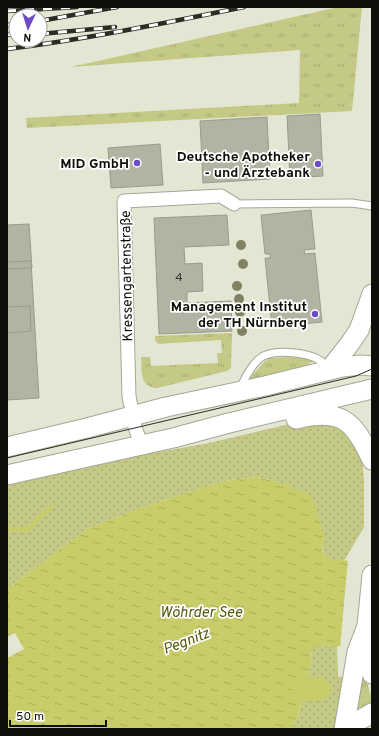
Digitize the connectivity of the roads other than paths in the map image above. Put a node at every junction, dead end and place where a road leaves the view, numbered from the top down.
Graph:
1 (234, 204) joint
2 (372, 206) edge
3 (372, 294) edge
4 (372, 366) edge
5 (330, 369) junction
6 (372, 389) edge
7 (238, 392) junction
8 (132, 416) junction
9 (229, 423) junction
10 (141, 444) junction
11 (7, 446) edge
12 (372, 460) edge
13 (7, 475) edge
14 (372, 575) edge
15 (364, 653) edge
16 (372, 674) edge
17 (372, 712) edge
18 (344, 729) edge
19 (349, 729) edge

1 - 2 lane
1 - 8 street, Kressengartenstraße
3 - 5 main road
4 - 5 main road
5 - 7 main road
5 - 7 lane
6 - 9 main road
7 - 8 main road
8 - 10 street, Kressengartenstraße
8 - 11 main road
9 - 10 main road
9 - 12 main road
10 - 13 main road
14 - 15 main road
15 - 16 main road
15 - 18 main road
17 - 19 main road

